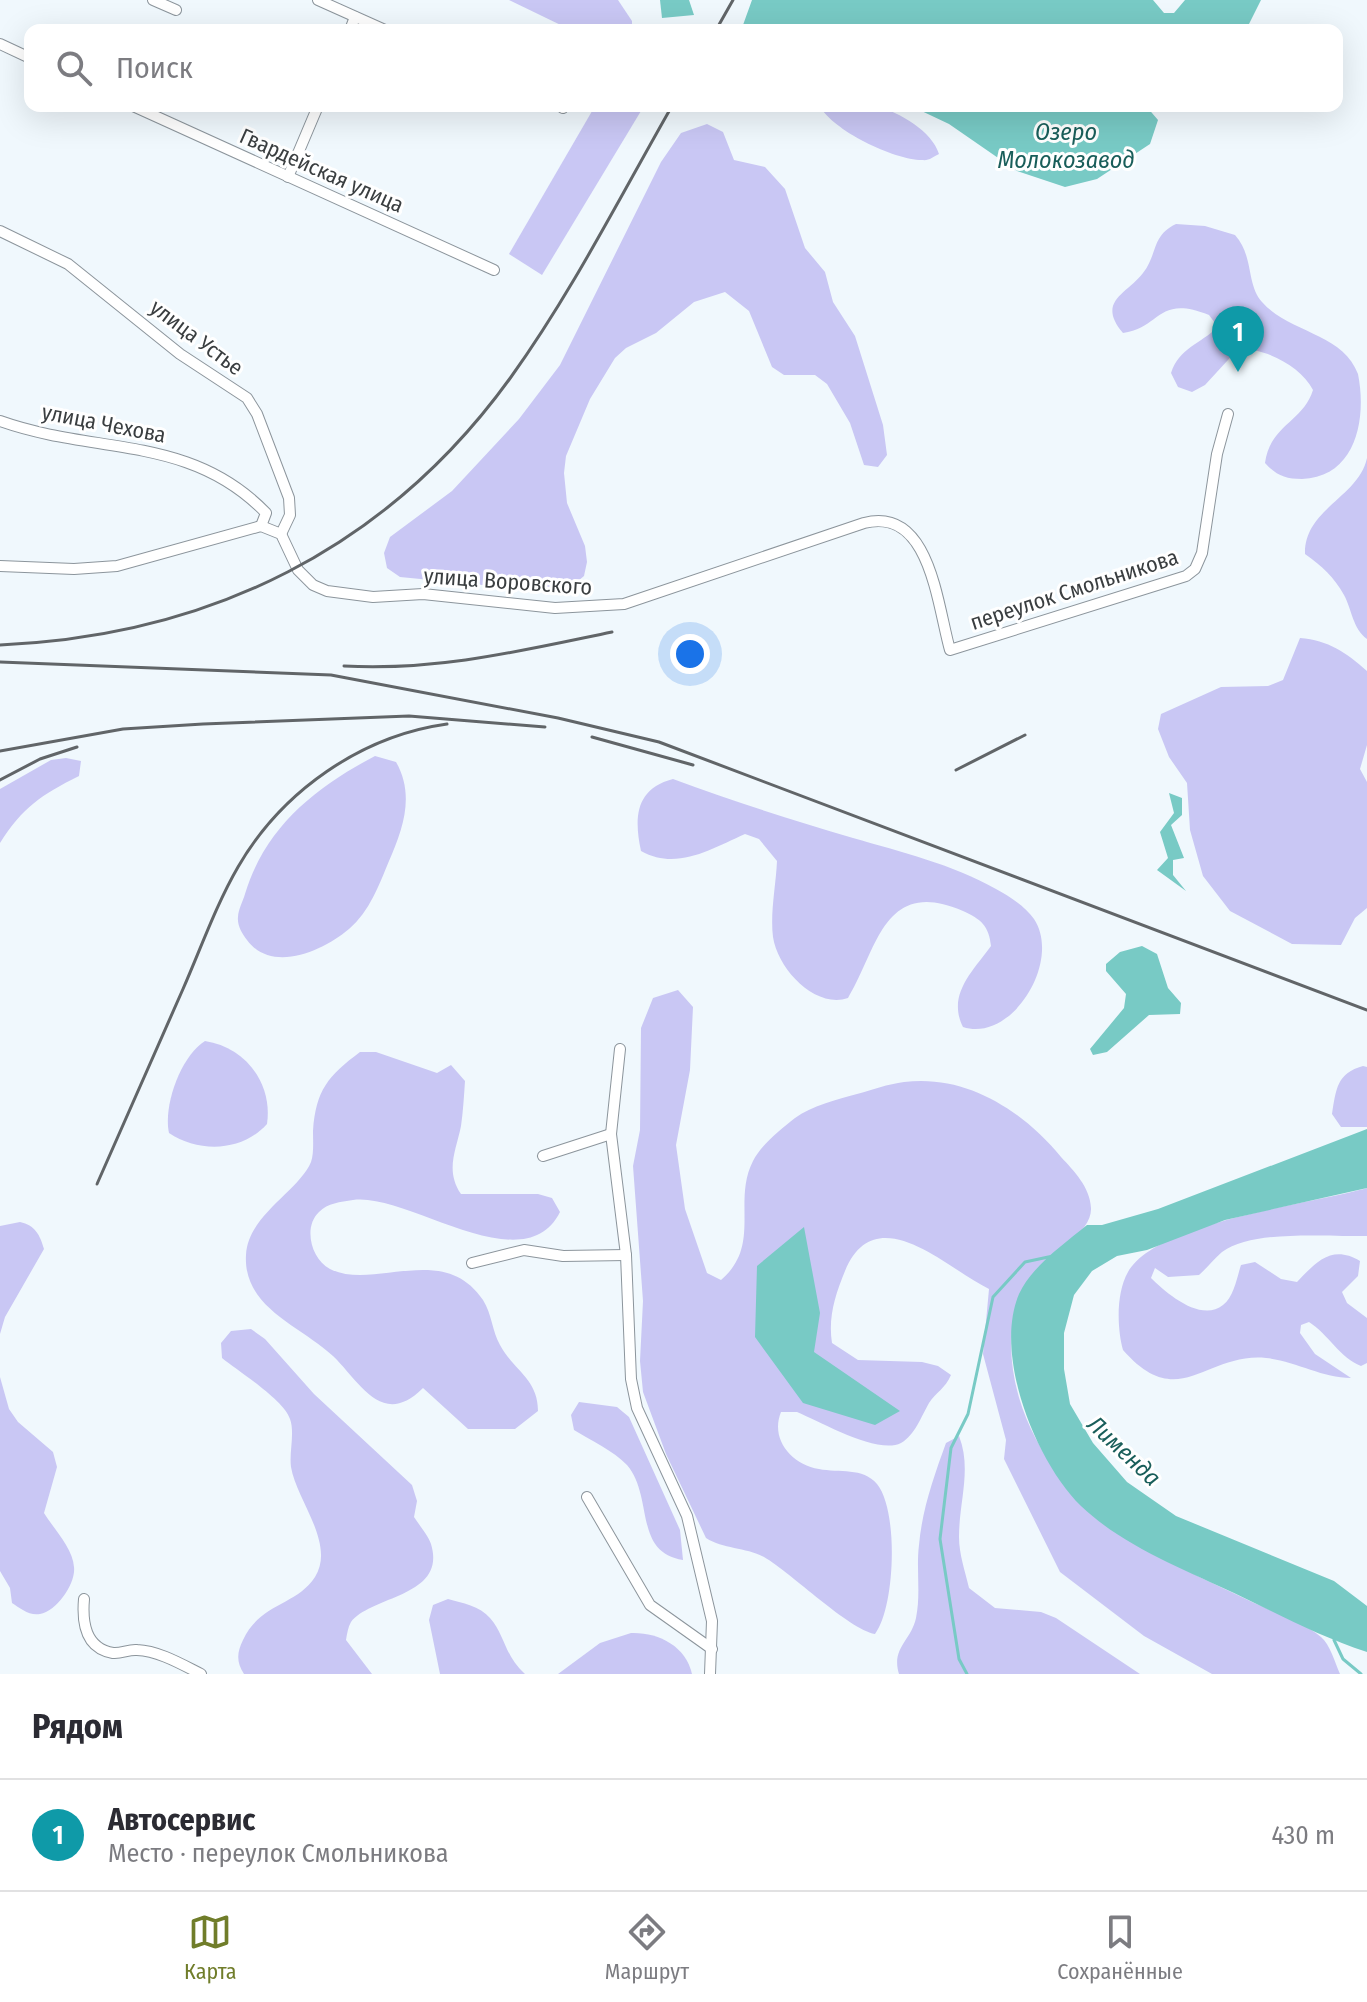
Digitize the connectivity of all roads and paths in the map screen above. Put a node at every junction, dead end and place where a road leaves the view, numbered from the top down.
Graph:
1 (153, 0) edge
2 (318, 0) edge
3 (176, 10) dead end
4 (355, 17) junction
5 (352, 24) edge
6 (371, 24) edge
7 (0, 44) edge
8 (24, 55) edge
9 (146, 112) edge
10 (315, 112) edge
11 (288, 177) junction
12 (0, 231) edge
13 (494, 270) dead end
14 (1228, 414) dead end
15 (0, 421) edge
16 (261, 526) junction
17 (281, 534) junction
18 (0, 566) edge
19 (950, 650) joint
20 (620, 1049) dead end
21 (611, 1134) junction
22 (543, 1156) dead end
23 (626, 1255) junction
24 (472, 1263) dead end
25 (587, 1497) dead end
26 (84, 1599) dead end
27 (712, 1649) junction
28 (201, 1674) edge
29 (710, 1674) edge

1 - 3 street
2 - 4 street
4 - 5 street
4 - 6 street
7 - 8 street
9 - 11 street, Гвардейская улица
10 - 11 street
11 - 13 street, Гвардейская улица
12 - 17 street, улица Устье
14 - 19 street, переулок Смольникова
15 - 16 street, улица Чехова
16 - 17 street
16 - 18 street
17 - 19 street, улица Воровского
20 - 21 street
21 - 22 street
21 - 23 street
23 - 24 street
23 - 27 street
25 - 27 street
26 - 28 street
27 - 29 street

